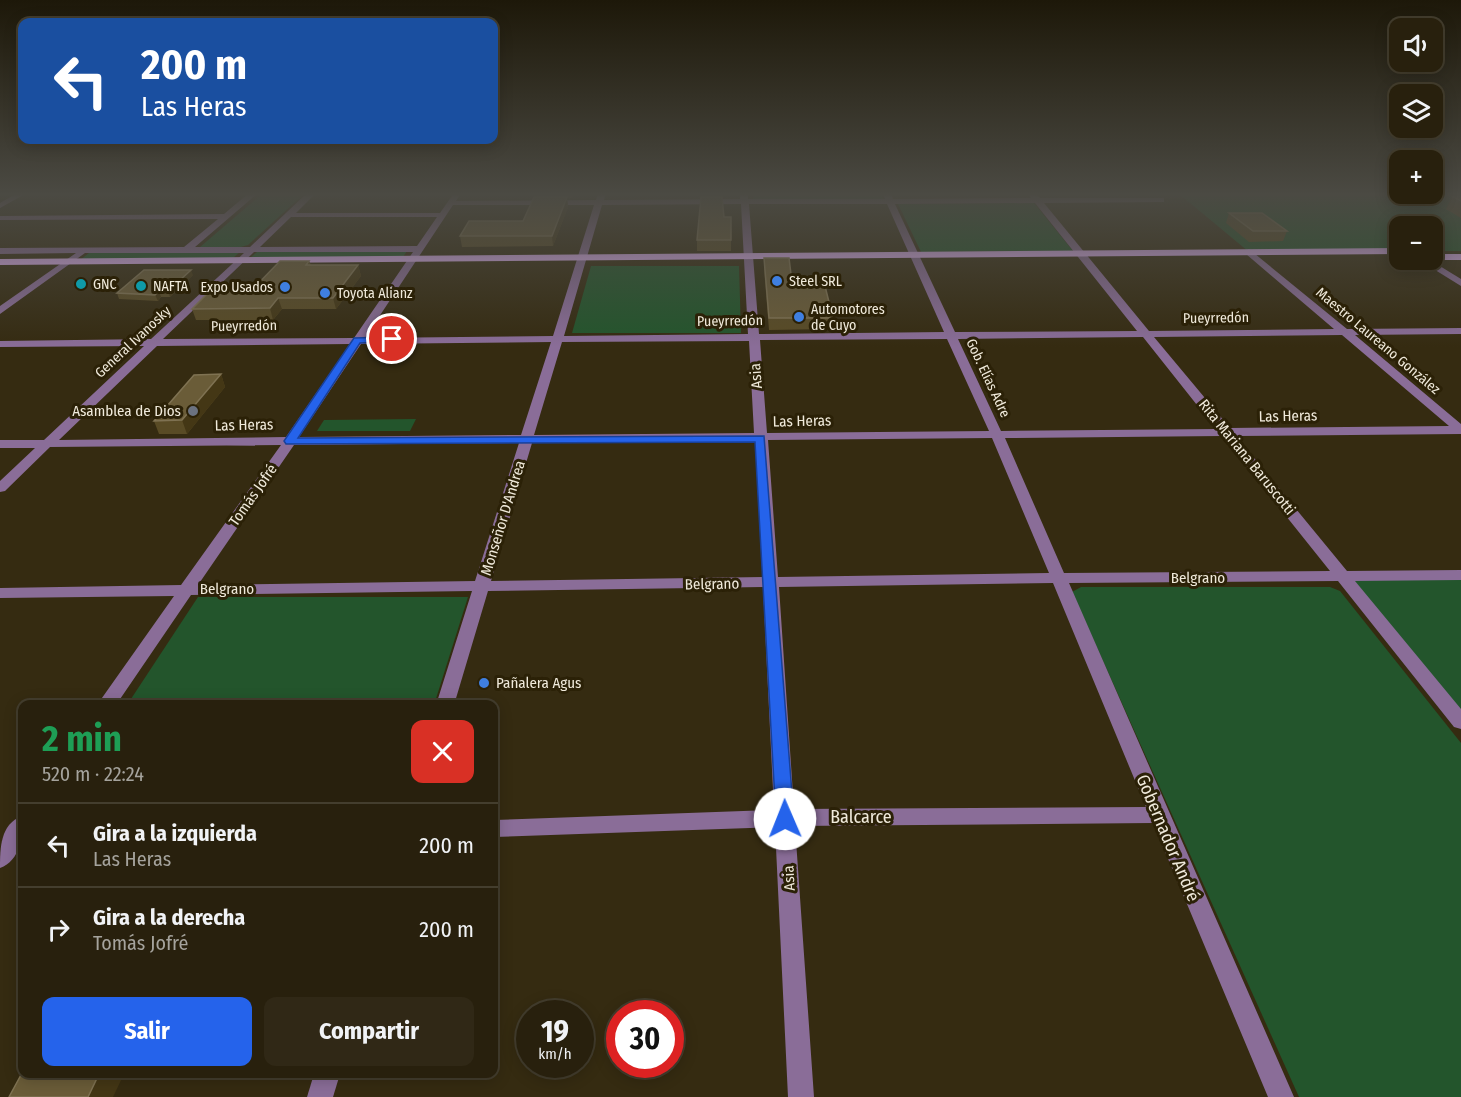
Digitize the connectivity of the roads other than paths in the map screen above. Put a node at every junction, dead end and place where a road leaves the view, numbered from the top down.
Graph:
1 (193, 244) edge
2 (258, 244) edge
3 (422, 244) edge
4 (587, 244) edge
5 (746, 244) edge
6 (908, 244) edge
7 (1073, 244) edge
8 (186, 250) junction
9 (252, 250) junction
10 (0, 251) edge
11 (85, 251) junction
12 (1389, 251) edge
13 (1443, 251) edge
14 (1461, 251) edge
15 (1253, 256) junction
16 (413, 257) junction
17 (1083, 257) junction
18 (1443, 257) edge
19 (1461, 257) edge
20 (914, 258) junction
21 (1389, 258) edge
22 (747, 259) junction
23 (582, 260) junction
24 (0, 262) edge
25 (237, 264) junction
26 (66, 265) junction
27 (0, 269) edge
28 (1440, 270) edge
29 (1461, 283) edge
30 (0, 311) edge
31 (1461, 331) edge
32 (1343, 332) junction
33 (1147, 334) junction
34 (951, 335) junction
35 (754, 336) junction
36 (558, 338) junction
37 (357, 340) junction
38 (153, 343) junction
39 (0, 344) edge
40 (1461, 430) edge
41 (1227, 433) junction
42 (997, 435) junction
43 (760, 438) junction
44 (528, 439) junction
45 (290, 441) junction
46 (0, 444) edge
47 (46, 444) junction
48 (0, 488) edge
49 (1461, 575) edge
50 (1343, 576) junction
51 (1057, 578) junction
52 (771, 583) junction
53 (482, 587) junction
54 (187, 589) junction
55 (0, 593) edge
56 (109, 700) edge
57 (447, 700) edge
58 (1461, 722) edge
59 (1158, 815) junction
60 (785, 819) junction
61 (498, 829) edge
62 (15, 835) edge
63 (0, 858) edge
64 (326, 1078) edge
65 (320, 1097) edge
66 (801, 1097) edge
67 (1281, 1097) edge

1 - 8 street
2 - 9 street, General Ivanosky
3 - 16 street, Tomás Jofré
4 - 23 street, Monseñor D'Andrea
5 - 22 street, Asia
6 - 20 street, Gob. Elías Adre
7 - 17 street, Rita Mariana Baruscotti
8 - 9 street
8 - 11 street
9 - 16 street
9 - 25 street, General Ivanosky
10 - 11 street
11 - 26 street
12 - 15 main road
13 - 14 main road
15 - 17 main road
15 - 21 main road
15 - 32 street, Maestro Laureano González
16 - 23 main road
16 - 25 main road
16 - 37 street, Tomás Jofré
17 - 20 main road
17 - 33 street, Rita Mariana Baruscotti
18 - 19 main road
20 - 22 main road
20 - 34 street, Gob. Elías Adre
22 - 23 main road
22 - 35 street, Asia
23 - 36 street, Monseñor D'Andrea
24 - 26 main road
25 - 26 main road
25 - 38 street, General Ivanosky
26 - 27 main road
26 - 30 street
28 - 29 street
31 - 32 street, Pueyrredón
32 - 33 street, Pueyrredón
32 - 40 street, Maestro Laureano González
33 - 34 street, Pueyrredón
33 - 41 street, Rita Mariana Baruscotti
34 - 35 street, Pueyrredón
34 - 42 street, Gob. Elías Adre
35 - 36 street, Pueyrredón
35 - 43 street, Asia
36 - 37 street, Pueyrredón
36 - 44 street, Monseñor D'Andrea
37 - 38 street, Pueyrredón
37 - 45 street, Tomás Jofré
38 - 39 street, Pueyrredón
38 - 47 street, General Ivanosky
40 - 41 street, Las Heras
41 - 42 street, Las Heras
41 - 50 street, Rita Mariana Baruscotti
42 - 43 street, Las Heras
42 - 51 street, Gob. Elías Adre
43 - 44 street, Las Heras
43 - 52 street, Asia
44 - 45 street, Las Heras
44 - 53 street, Monseñor D'Andrea
45 - 47 street, Las Heras
45 - 54 street, Tomás Jofré
46 - 47 street, Las Heras
47 - 48 street, General Ivanosky
49 - 50 street, Belgrano
50 - 51 street, Belgrano
50 - 58 street, Rita Mariana Baruscotti
51 - 52 street, Belgrano
51 - 59 street, Gobernador André
52 - 53 street, Belgrano
52 - 60 street, Asia
53 - 54 street, Belgrano
53 - 57 street, Monseñor D'Andrea
54 - 55 street, Belgrano
54 - 56 street, Tomás Jofré
59 - 60 street, Balcarce
59 - 67 street, Gobernador André
60 - 61 street, Balcarce
60 - 66 street, Asia
62 - 63 street
64 - 65 street

